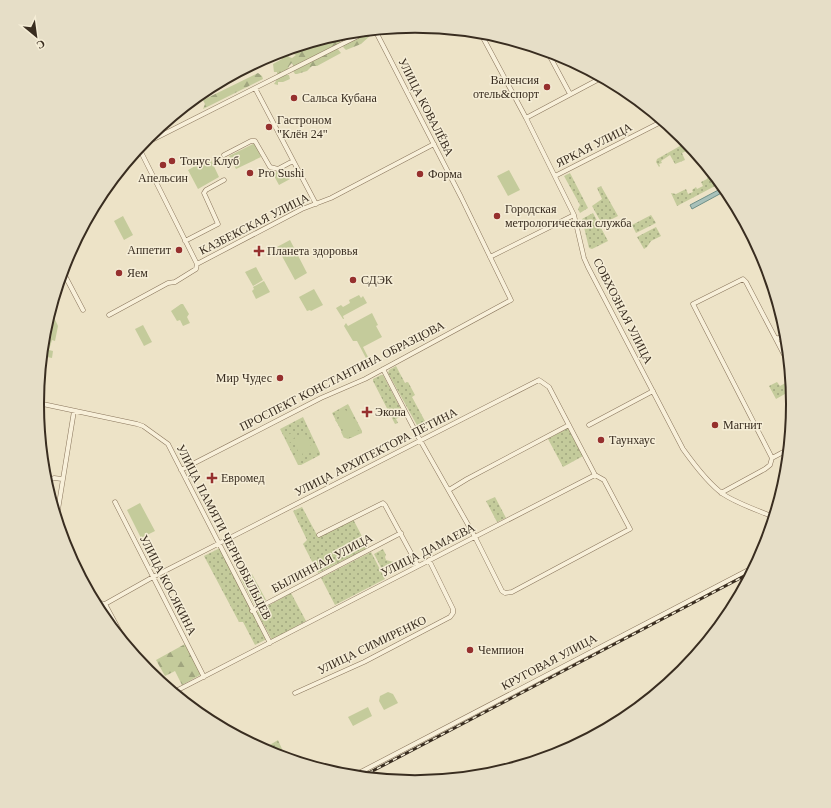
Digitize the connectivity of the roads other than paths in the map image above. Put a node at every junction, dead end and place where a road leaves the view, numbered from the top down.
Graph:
1 (378, 35) edge
2 (354, 38) edge
3 (484, 39) edge
4 (551, 59) edge
5 (597, 81) edge
6 (255, 88) junction
7 (570, 94) junction
8 (526, 118) junction
9 (658, 123) edge
10 (157, 138) edge
11 (434, 144) junction
12 (143, 153) edge
13 (224, 155) dead end
14 (293, 161) junction
15 (555, 176) junction
16 (224, 180) dead end
17 (316, 204) junction
18 (574, 215) junction
19 (185, 241) junction
20 (490, 257) junction
21 (198, 264) junction
22 (66, 280) edge
23 (511, 300) joint
24 (83, 310) dead end
25 (109, 315) dead end
26 (780, 337) edge
27 (776, 339) junction
28 (782, 351) edge
29 (383, 369) junction
30 (653, 391) junction
31 (44, 404) edge
32 (74, 411) junction
33 (569, 425) junction
34 (589, 425) dead end
35 (420, 440) junction
36 (783, 452) edge
37 (772, 458) junction
38 (182, 470) junction
39 (595, 475) junction
40 (53, 479) edge
41 (62, 479) junction
42 (449, 490) junction
43 (721, 493) junction
44 (115, 502) dead end
45 (58, 503) edge
46 (769, 515) edge
47 (401, 533) junction
48 (318, 535) dead end
49 (475, 537) junction
50 (219, 544) junction
51 (429, 560) junction
52 (418, 566) junction
53 (747, 571) edge
54 (153, 577) junction
55 (105, 604) joint
56 (252, 610) junction
57 (112, 617) edge
58 (270, 643) junction
59 (204, 677) junction
60 (179, 689) edge
61 (295, 694) dead end
62 (362, 771) edge

1 - 11 street, УЛИЦА КОВАЛЁВА
2 - 6 street
3 - 8 street, СОВХОЗНАЯ УЛИЦА
4 - 7 street
5 - 7 street
6 - 10 street
6 - 14 street
7 - 8 street
8 - 15 street, СОВХОЗНАЯ УЛИЦА
9 - 15 street, ЯРКАЯ УЛИЦА
11 - 17 street, КАЗБЕКСКАЯ УЛИЦА
11 - 20 street, УЛИЦА КОВАЛЁВА
12 - 19 street
13 - 14 street
14 - 17 street
15 - 18 street, СОВХОЗНАЯ УЛИЦА
16 - 19 street
17 - 21 street, КАЗБЕКСКАЯ УЛИЦА
18 - 20 street
18 - 30 street, СОВХОЗНАЯ УЛИЦА
19 - 21 street
20 - 23 street, УЛИЦА КОВАЛЁВА
21 - 25 street, КАЗБЕКСКАЯ УЛИЦА
22 - 24 street
23 - 29 street, ПРОСПЕКТ КОНСТАНТИНА ОБРАЗЦОВА
26 - 27 street
27 - 28 street
27 - 37 street
29 - 35 street
29 - 38 street, ПРОСПЕКТ КОНСТАНТИНА ОБРАЗЦОВА
30 - 34 street
30 - 43 street, СОВХОЗНАЯ УЛИЦА
31 - 32 street, УЛИЦА ПАМЯТИ ЧЕРНОБЫЛЬЦЕВ
32 - 38 street, УЛИЦА ПАМЯТИ ЧЕРНОБЫЛЬЦЕВ
32 - 41 street
33 - 35 street, УЛИЦА АРХИТЕКТОРА ПЕТИНА
33 - 39 street
33 - 42 street
35 - 42 street
35 - 50 street, УЛИЦА АРХИТЕКТОРА ПЕТИНА
36 - 37 street
37 - 43 street
38 - 50 street, УЛИЦА ПАМЯТИ ЧЕРНОБЫЛЬЦЕВ
39 - 49 street, УЛИЦА ДАМАЕВА
39 - 49 street
40 - 41 street
41 - 45 street
42 - 49 street
43 - 46 street, СОВХОЗНАЯ УЛИЦА
44 - 54 street, УЛИЦА КОСЯКИНА
47 - 48 street
47 - 52 street
47 - 56 street, БЫЛИННАЯ УЛИЦА
49 - 51 street, УЛИЦА ДАМАЕВА
50 - 54 street, УЛИЦА АРХИТЕКТОРА ПЕТИНА
50 - 56 street, УЛИЦА ПАМЯТИ ЧЕРНОБЫЛЬЦЕВ
51 - 52 street, УЛИЦА ДАМАЕВА
51 - 61 street, УЛИЦА СИМИРЕНКО
52 - 58 street, УЛИЦА ДАМАЕВА
53 - 62 street, КРУГОВАЯ УЛИЦА
54 - 55 street, УЛИЦА АРХИТЕКТОРА ПЕТИНА
54 - 59 street, УЛИЦА КОСЯКИНА
55 - 57 street
56 - 58 street, УЛИЦА ПАМЯТИ ЧЕРНОБЫЛЬЦЕВ
58 - 59 street, УЛИЦА ДАМАЕВА
59 - 60 street, УЛИЦА ДАМАЕВА

